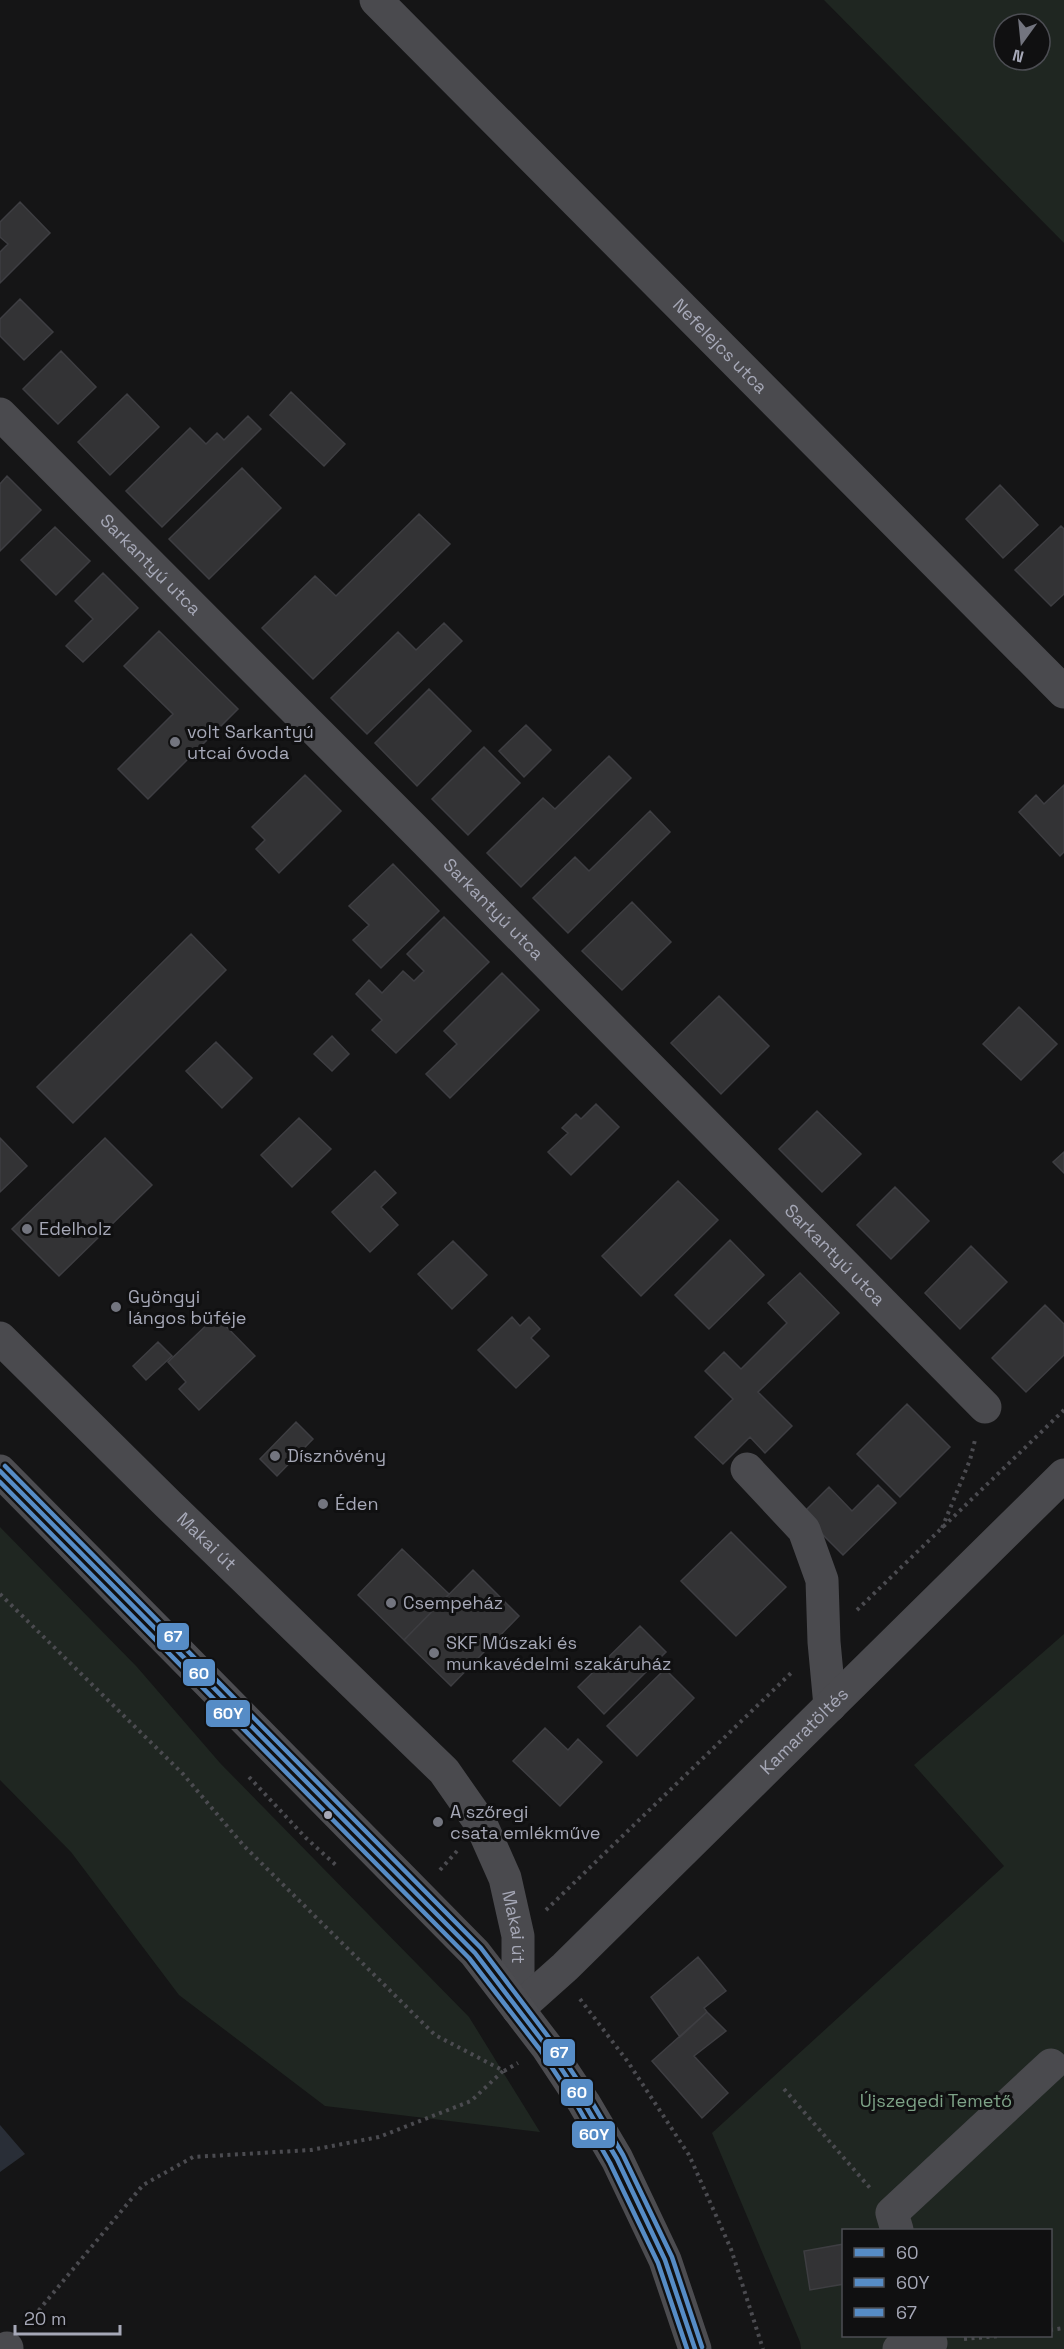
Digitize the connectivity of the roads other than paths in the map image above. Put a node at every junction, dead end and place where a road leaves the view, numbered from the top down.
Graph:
1 (376, 0) edge
2 (0, 414) edge
3 (1064, 692) edge
4 (0, 1338) edge
5 (985, 1407) road end
6 (747, 1469) dead end
7 (0, 1471) edge
8 (1064, 1475) edge
9 (830, 1706) junction
10 (518, 2009) junction
11 (1051, 2065) dead end
12 (894, 2222) edge
13 (928, 2337) edge
14 (694, 2349) edge
15 (899, 2349) edge

1 - 3 street, Nefelejcs utca
2 - 5 street, Sarkantyú utca
4 - 10 street, Makai út
6 - 9 street
7 - 10 main road, Makai út
8 - 9 street, Kamaratöltés
9 - 10 street, Kamaratöltés
10 - 14 main road
11 - 12 street
13 - 15 street

